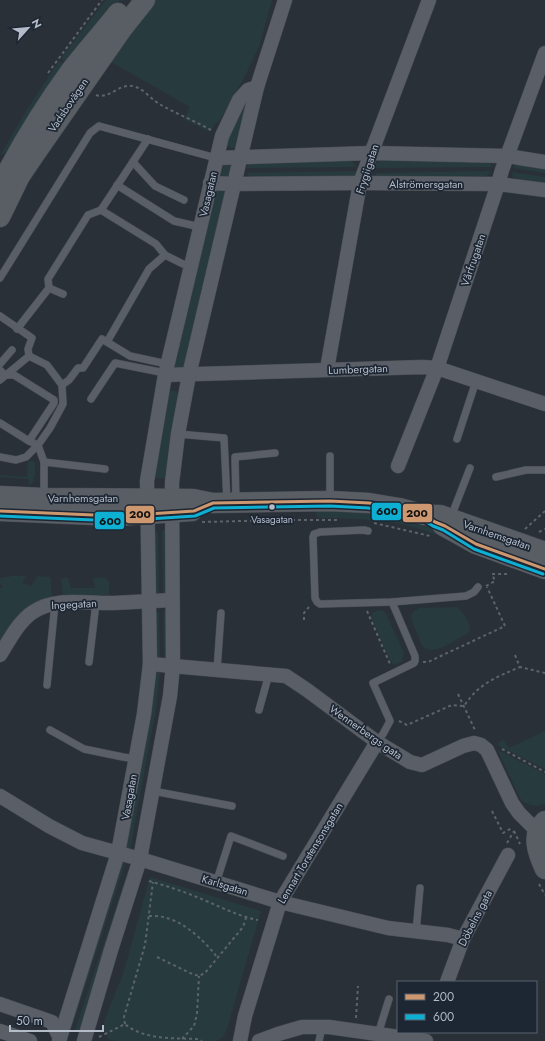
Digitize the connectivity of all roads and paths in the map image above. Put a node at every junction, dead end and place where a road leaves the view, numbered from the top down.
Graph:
1 (130, 0) edge
2 (145, 0) edge
3 (285, 0) edge
4 (429, 0) edge
5 (545, 53) edge
6 (257, 87) junction
7 (80, 88) junction
8 (222, 136) junction
9 (148, 139) junction
10 (372, 153) junction
11 (507, 156) junction
12 (240, 157) junction
13 (216, 158) junction
14 (133, 162) junction
15 (545, 162) edge
16 (7, 175) edge
17 (210, 183) junction
18 (360, 183) junction
19 (234, 184) junction
20 (498, 184) junction
21 (117, 185) junction
22 (545, 190) edge
23 (184, 200) dead end
24 (101, 210) junction
25 (0, 217) edge
26 (200, 227) junction
27 (165, 255) junction
28 (190, 266) junction
29 (0, 278) edge
30 (50, 288) junction
31 (63, 294) dead end
32 (0, 316) edge
33 (17, 328) junction
34 (107, 342) junction
35 (12, 350) dead end
36 (29, 356) junction
37 (0, 364) edge
38 (436, 368) junction
39 (327, 370) junction
40 (166, 371) junction
41 (2, 375) edge
42 (190, 375) junction
43 (476, 381) junction
44 (62, 385) junction
45 (91, 399) dead end
46 (545, 404) edge
47 (0, 423) edge
48 (178, 434) junction
49 (458, 439) dead end
50 (29, 442) junction
51 (38, 445) junction
52 (275, 453) dead end
53 (330, 456) dead end
54 (0, 457) edge
55 (44, 462) junction
56 (398, 466) dead end
57 (470, 468) dead end
58 (106, 469) dead end
59 (545, 470) edge
60 (496, 477) dead end
61 (0, 496) edge
62 (330, 501) junction
63 (225, 503) junction
64 (42, 505) junction
65 (172, 506) junction
66 (147, 507) junction
67 (0, 511) edge
68 (545, 511) edge
69 (448, 522) junction
70 (527, 525) dead end
71 (368, 531) dead end
72 (545, 552) edge
73 (545, 568) edge
74 (510, 574) dead end
75 (491, 583) dead end
76 (487, 585) dead end
77 (478, 587) dead end
78 (172, 600) junction
79 (149, 601) junction
80 (392, 602) junction
81 (55, 603) junction
82 (96, 603) junction
83 (364, 603) junction
84 (220, 613) dead end
85 (0, 655) edge
86 (515, 655) dead end
87 (415, 661) junction
88 (89, 662) dead end
89 (150, 664) junction
90 (173, 665) junction
91 (520, 666) junction
92 (217, 670) junction
93 (545, 672) edge
94 (394, 673) junction
95 (269, 674) junction
96 (47, 685) dead end
97 (458, 694) dead end
98 (464, 706) junction
99 (259, 710) dead end
100 (399, 721) dead end
101 (50, 730) dead end
102 (475, 730) dead end
103 (377, 742) junction
104 (498, 747) dead end
105 (136, 759) junction
106 (545, 772) edge
107 (153, 791) junction
108 (0, 796) edge
109 (232, 806) dead end
110 (492, 811) dead end
111 (541, 826) edge
112 (512, 828) dead end
113 (514, 831) dead end
114 (521, 846) dead end
115 (118, 854) junction
116 (508, 855) dead end
117 (283, 856) dead end
118 (140, 859) junction
119 (545, 869) edge
120 (149, 881) dead end
121 (153, 882) junction
122 (216, 882) junction
123 (420, 888) dead end
124 (280, 902) junction
125 (149, 916) junction
126 (246, 918) junction
127 (258, 920) dead end
128 (416, 932) junction
129 (463, 940) junction
130 (157, 957) dead end
131 (217, 957) junction
132 (199, 976) junction
133 (447, 981) edge
134 (358, 986) dead end
135 (389, 999) dead end
136 (0, 1004) edge
137 (125, 1024) junction
138 (355, 1024) dead end
139 (0, 1031) edge
140 (320, 1034) edge
141 (378, 1034) junction
142 (98, 1037) dead end
143 (182, 1039) junction
144 (61, 1040) edge
145 (30, 1041) edge
146 (84, 1041) edge
147 (202, 1041) edge
148 (240, 1041) edge
149 (260, 1041) edge
150 (425, 1041) edge

1 - 16 main road, Vadsbovägen
2 - 7 main road, Vadsbovägen
3 - 6 street, Vasagatan
4 - 10 street, Frygiigatan
5 - 11 street, Vårfrugatan
6 - 8 street, Vasagatan
6 - 12 street, Vasagatan
7 - 8 path
7 - 16 main road, Vadsbovägen
8 - 13 street, Vasagatan
9 - 13 lane
9 - 14 lane
9 - 29 lane
10 - 11 street
10 - 12 street
10 - 18 street, Frygiigatan
11 - 15 street
11 - 20 street, Vårfrugatan
12 - 13 street
12 - 19 street, Vasagatan
13 - 17 street, Vasagatan
14 - 21 lane
14 - 23 lane
16 - 25 main road, Vadsbovägen
17 - 19 street, Alströmersgatan
17 - 26 street, Vasagatan
18 - 19 street, Alströmersgatan
18 - 20 street, Alströmersgatan
18 - 39 street, Frygiigatan
19 - 42 street, Vasagatan
20 - 22 street, Alströmersgatan
20 - 38 street, Vårfrugatan
21 - 24 lane
21 - 26 lane
24 - 27 lane
24 - 30 lane
26 - 28 street, Vasagatan
27 - 28 lane
27 - 34 lane
28 - 40 street, Vasagatan
30 - 31 lane
30 - 33 lane
32 - 33 lane
33 - 36 lane
34 - 40 lane
34 - 44 lane
35 - 37 lane
36 - 41 lane
36 - 44 lane
38 - 39 street, Lumbergatan
38 - 43 street, Lumbergatan
38 - 56 street, Vårfrugatan
39 - 42 street, Lumbergatan
40 - 42 street, Lumbergatan
40 - 45 lane
40 - 66 street, Vasagatan
41 - 50 lane
42 - 48 street, Vasagatan
43 - 46 street, Lumbergatan
43 - 49 lane
44 - 51 lane
47 - 50 lane
48 - 63 lane
48 - 65 street, Vasagatan
50 - 51 lane
51 - 54 lane
51 - 55 lane
52 - 63 lane
53 - 62 lane
55 - 58 lane
55 - 64 lane
57 - 69 lane
59 - 60 lane
61 - 64 main road, Varnhemsgatan
62 - 63 main road, Varnhemsgatan
62 - 69 main road, Varnhemsgatan
63 - 65 main road, Varnhemsgatan
64 - 66 main road, Varnhemsgatan
64 - 67 main road, Varnhemsgatan
65 - 66 main road, Varnhemsgatan
65 - 78 street, Vasagatan
66 - 79 street, Vasagatan
68 - 70 path
69 - 72 main road, Varnhemsgatan
69 - 73 main road, Varnhemsgatan
71 - 83 lane
74 - 75 path
76 - 87 path
77 - 80 lane
78 - 79 street, Ingegatan
78 - 90 street, Vasagatan
79 - 82 street, Ingegatan
79 - 89 street, Vasagatan
80 - 83 lane
80 - 87 lane
81 - 82 street, Ingegatan
81 - 85 street, Ingegatan
81 - 96 lane
82 - 88 lane
83 - 94 path
84 - 92 lane
86 - 91 path
87 - 94 lane
89 - 90 street, Wennerbergs gata
89 - 105 street, Vasagatan
90 - 92 street, Wennerbergs gata
90 - 107 street, Vasagatan
91 - 93 path
91 - 98 path
92 - 95 street, Wennerbergs gata
94 - 103 lane
95 - 99 lane
95 - 103 street, Wennerbergs gata
97 - 98 path
98 - 100 path
98 - 102 path
101 - 105 lane
103 - 111 street, Wennerbergs gata
103 - 124 street, Lennart Torstensonsgatan
104 - 106 path
105 - 115 street, Vasagatan
107 - 109 lane
107 - 118 street, Vasagatan
108 - 115 street, Karlsgatan
110 - 112 path
111 - 119 main road
113 - 114 path
115 - 118 street, Karlsgatan
115 - 144 street, Vasagatan
116 - 129 street, Döbelns gata
117 - 122 lane
118 - 122 street, Karlsgatan
118 - 146 street, Vasagatan
120 - 121 path
121 - 125 path
121 - 126 path
122 - 124 street, Karlsgatan
123 - 128 lane
124 - 128 street, Karlsgatan
124 - 148 street, Lennart Torstensonsgatan
125 - 131 path
125 - 137 path
126 - 127 path
126 - 131 path
128 - 129 street, Karlsgatan
129 - 133 street, Döbelns gata
130 - 132 path
131 - 132 path
132 - 143 path
134 - 138 path
135 - 141 lane
136 - 144 street
137 - 142 path
137 - 143 path
139 - 145 street
140 - 141 street
140 - 149 street
141 - 150 street
143 - 147 path

